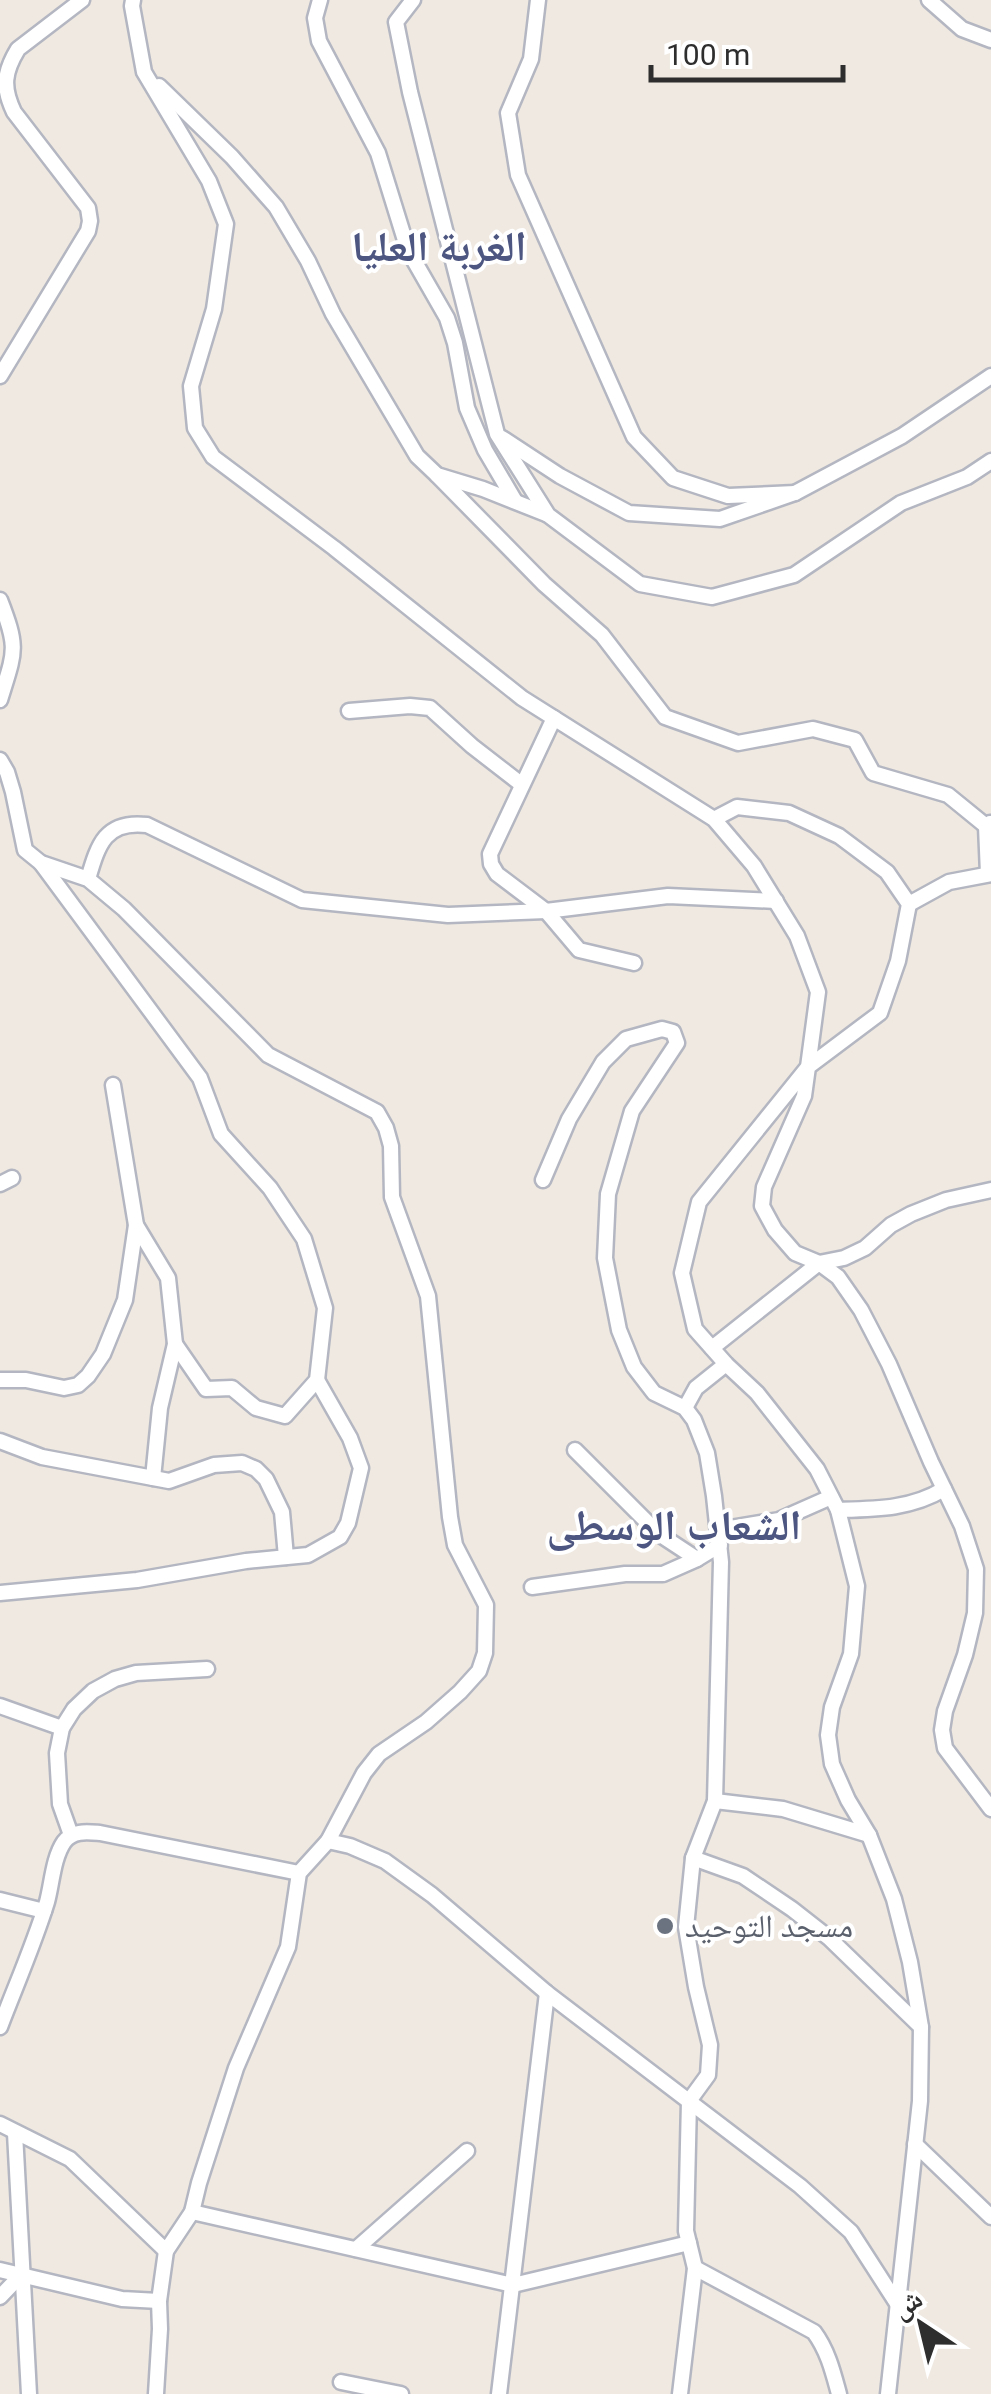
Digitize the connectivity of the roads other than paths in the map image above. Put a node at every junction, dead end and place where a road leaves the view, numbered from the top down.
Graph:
1 (82, 0) edge
2 (133, 0) edge
3 (320, 0) edge
4 (413, 0) edge
5 (538, 0) edge
6 (929, 0) edge
7 (991, 40) edge
8 (144, 72) junction
9 (0, 376) edge
10 (991, 376) edge
11 (497, 434) junction
12 (991, 461) edge
13 (437, 475) junction
14 (795, 494) junction
15 (516, 502) junction
16 (548, 515) junction
17 (0, 600) edge
18 (0, 700) edge
19 (349, 711) dead end
20 (554, 718) junction
21 (0, 760) edge
22 (521, 784) junction
23 (714, 819) junction
24 (988, 824) edge
25 (41, 863) junction
26 (990, 874) edge
27 (88, 879) junction
28 (776, 901) junction
29 (909, 904) junction
30 (546, 912) junction
31 (634, 964) dead end
32 (808, 1067) junction
33 (113, 1085) dead end
34 (543, 1180) dead end
35 (991, 1190) edge
36 (136, 1226) junction
37 (819, 1263) junction
38 (175, 1344) junction
39 (712, 1348) junction
40 (726, 1364) junction
41 (0, 1380) edge
42 (317, 1380) junction
43 (684, 1408) junction
44 (0, 1441) edge
45 (576, 1450) dead end
46 (153, 1478) junction
47 (944, 1489) junction
48 (835, 1504) junction
49 (719, 1538) junction
50 (286, 1558) junction
51 (697, 1559) junction
52 (0, 1583) edge
53 (532, 1587) dead end
54 (42, 1588) junction
55 (0, 1593) edge
56 (207, 1669) dead end
57 (0, 1706) edge
58 (62, 1728) junction
59 (715, 1801) junction
60 (991, 1810) edge
61 (71, 1835) junction
62 (870, 1835) junction
63 (328, 1841) junction
64 (693, 1858) junction
65 (299, 1873) junction
66 (0, 1900) edge
67 (44, 1911) junction
68 (547, 1994) junction
69 (0, 2026) edge
70 (921, 2027) junction
71 (689, 2101) junction
72 (0, 2124) edge
73 (14, 2133) junction
74 (916, 2144) junction
75 (468, 2151) dead end
76 (192, 2212) junction
77 (991, 2217) edge
78 (689, 2243) junction
79 (356, 2248) junction
80 (166, 2250) junction
81 (694, 2268) junction
82 (0, 2270) edge
83 (21, 2275) junction
84 (513, 2285) junction
85 (0, 2297) edge
86 (158, 2301) junction
87 (898, 2305) junction
88 (340, 2382) dead end
89 (29, 2394) edge
90 (156, 2394) edge
91 (401, 2394) edge
92 (499, 2394) edge
93 (680, 2394) edge
94 (839, 2394) edge
95 (888, 2394) edge

1 - 9 street
2 - 8 street
3 - 15 street
4 - 11 street
5 - 14 street
6 - 7 street
8 - 13 street
8 - 20 street
10 - 14 street
11 - 14 street
11 - 16 street
12 - 16 street
13 - 15 street
13 - 24 street
15 - 16 street
17 - 18 street
19 - 22 street
20 - 22 street
20 - 23 street
21 - 25 street
22 - 30 street
23 - 28 street
23 - 29 street
24 - 26 street
25 - 27 street
25 - 42 street
26 - 29 street
27 - 30 street
27 - 63 street
28 - 30 street
28 - 32 street
29 - 32 street
30 - 31 street
32 - 37 street
32 - 39 street
33 - 36 street
34 - 43 street
35 - 37 street
36 - 38 street
36 - 41 street
37 - 39 street
37 - 47 street
38 - 42 street
38 - 46 street
39 - 40 street
40 - 43 street
40 - 48 street
42 - 50 street
43 - 49 street
44 - 46 street
45 - 51 street
46 - 50 street
47 - 48 street
47 - 60 street
48 - 49 street
48 - 62 street
49 - 51 street
49 - 59 street
50 - 54 street
51 - 53 street
52 - 54 street
54 - 55 street
56 - 58 street
57 - 58 street
58 - 61 street
59 - 62 street
59 - 64 street
61 - 65 street
61 - 67 street
62 - 70 street
63 - 65 street
63 - 68 street
64 - 70 street
64 - 71 street
65 - 76 street
66 - 67 street
67 - 69 street
68 - 71 street
68 - 84 street
70 - 74 street
71 - 78 street
71 - 87 street
72 - 73 street
73 - 80 street
73 - 83 street
74 - 77 street
74 - 87 street
75 - 79 street
76 - 79 street
76 - 80 street
78 - 81 street
78 - 84 street
79 - 84 street
80 - 86 street
81 - 93 street
81 - 94 street
82 - 83 street
83 - 85 street
83 - 86 street
83 - 89 street
84 - 92 street
86 - 90 street
87 - 95 street
88 - 91 street

